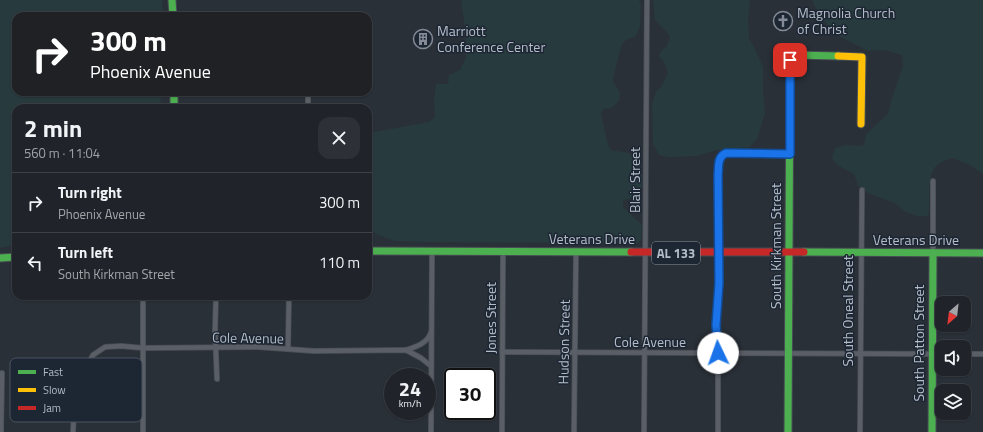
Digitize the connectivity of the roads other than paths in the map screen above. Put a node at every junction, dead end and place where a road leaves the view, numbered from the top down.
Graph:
1 (172, 0) edge
2 (647, 0) edge
3 (173, 12) edge
4 (861, 124) dead end
5 (790, 154) junction
6 (933, 181) dead end
7 (862, 190) dead end
8 (372, 251) edge
9 (432, 251) junction
10 (503, 252) junction
11 (576, 252) junction
12 (645, 252) junction
13 (718, 253) junction
14 (789, 253) junction
15 (861, 253) junction
16 (933, 253) junction
17 (983, 253) edge
18 (12, 257) edge
19 (0, 258) edge
20 (143, 300) edge
21 (216, 300) edge
22 (289, 300) edge
23 (432, 328) junction
24 (143, 348) junction
25 (216, 348) junction
26 (288, 349) junction
27 (406, 350) junction
28 (502, 352) junction
29 (575, 352) junction
30 (645, 352) junction
31 (718, 353) junction
32 (789, 353) junction
33 (861, 354) junction
34 (932, 354) junction
35 (971, 354) edge
36 (983, 354) edge
37 (91, 358) edge
38 (431, 366) junction
39 (2, 373) dead end
40 (217, 379) dead end
41 (74, 422) edge
42 (1, 432) edge
43 (74, 432) edge
44 (143, 432) edge
45 (431, 432) edge
46 (502, 432) edge
47 (574, 432) edge
48 (644, 432) edge
49 (718, 432) edge
50 (788, 432) edge
51 (860, 432) edge
52 (932, 432) edge

1 - 3 street
2 - 12 street, Blair Street
4 - 5 street, South Kirkman Street
5 - 13 street
5 - 14 street, South Kirkman Street
6 - 16 street
7 - 15 street, South Oneal Street
8 - 9 street, Veterans Drive / AL 133
9 - 10 street, Veterans Drive / AL 133
9 - 23 street
10 - 11 street, Veterans Drive / AL 133
10 - 28 street, Jones Street
11 - 12 street, Veterans Drive / AL 133
11 - 29 street, Hudson Street
12 - 13 street, Veterans Drive / AL 133
12 - 30 street, Blair Street
13 - 14 street, Veterans Drive / AL 133
13 - 31 street
14 - 15 street, Veterans Drive / AL 133
14 - 32 street, South Kirkman Street
15 - 16 street, Veterans Drive / AL 133
15 - 33 street, South Oneal Street
16 - 17 street, Veterans Drive / AL 133
16 - 34 street, South Patton Street
18 - 19 street
20 - 24 street
21 - 25 street
22 - 26 street
23 - 27 street, Cole Avenue
23 - 38 street
24 - 25 street, Cole Avenue
24 - 37 street, Cole Avenue
24 - 44 street
25 - 26 street, Cole Avenue
25 - 40 street
26 - 27 street, Cole Avenue
27 - 38 street
28 - 29 street, Cole Avenue
28 - 46 street, Jones Street
29 - 30 street, Cole Avenue
29 - 47 street, Hudson Street
30 - 31 street, Cole Avenue
30 - 48 street, Blair Street
31 - 32 street, Cole Avenue
31 - 49 street
32 - 33 street, Cole Avenue
32 - 50 street, South Kirkman Street
33 - 34 street, Cole Avenue
33 - 51 street, South Oneal Street
34 - 52 street, South Patton Street
35 - 36 street
38 - 45 street
39 - 42 street
41 - 43 street, Cole Avenue

